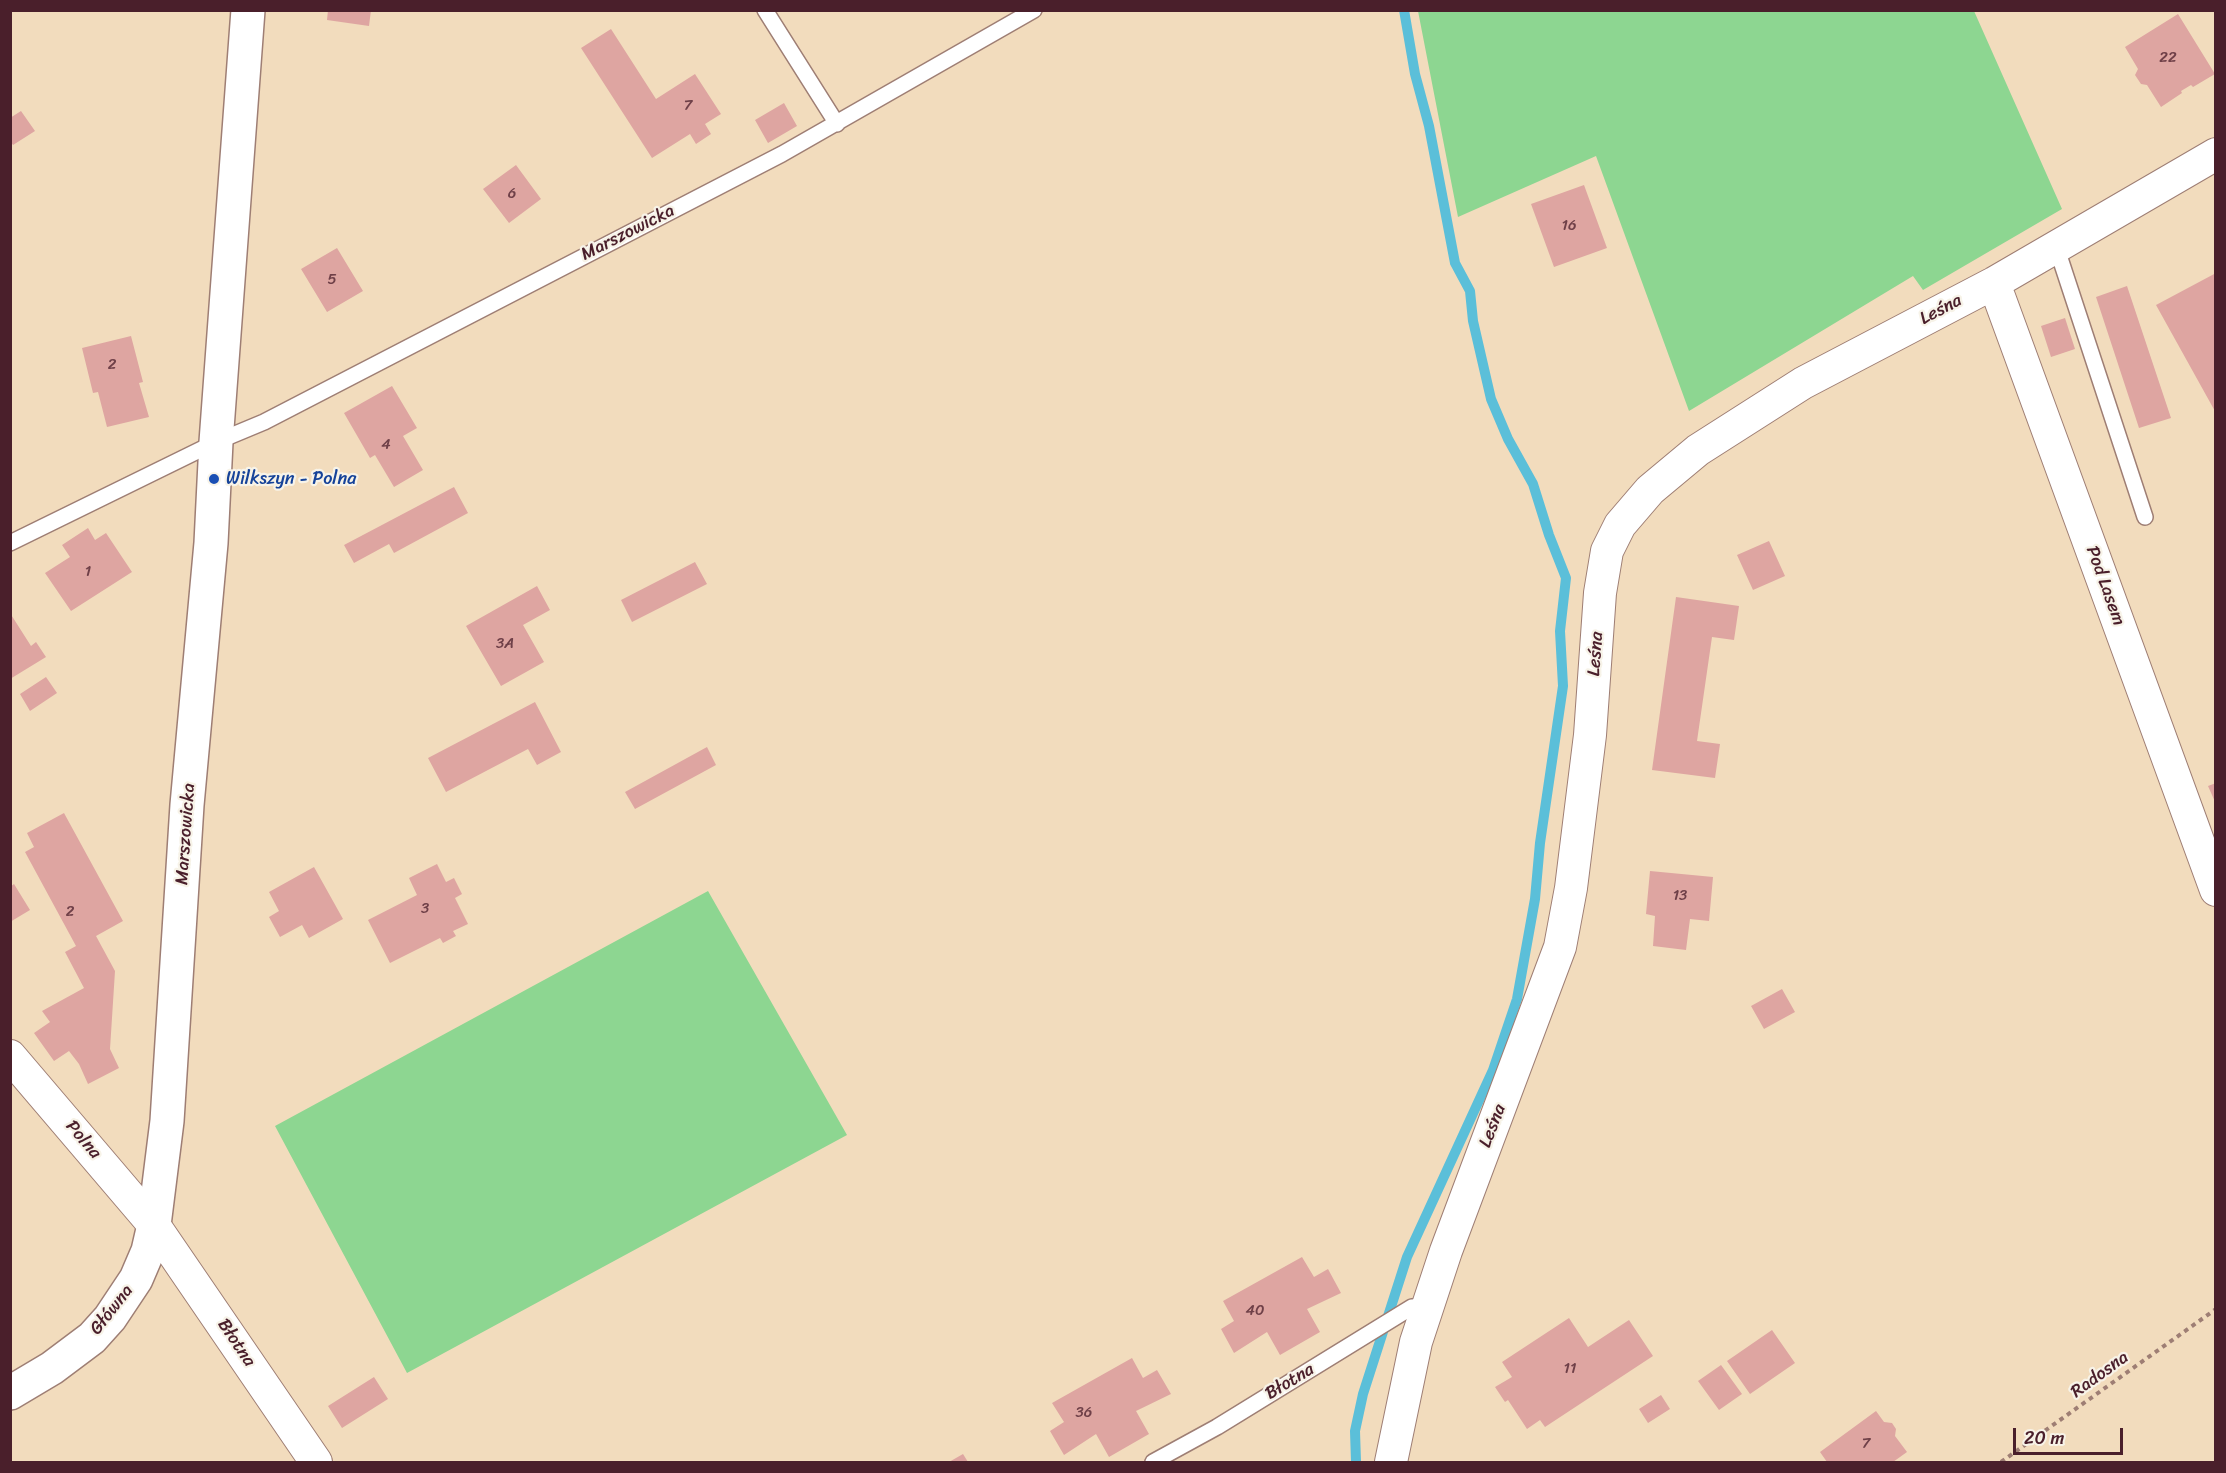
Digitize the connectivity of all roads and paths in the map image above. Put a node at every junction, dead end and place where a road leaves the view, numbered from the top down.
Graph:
1 (248, 10) edge
2 (765, 10) edge
3 (1034, 10) edge
4 (837, 124) junction
5 (2216, 154) edge
6 (2056, 246) junction
7 (1994, 283) junction
8 (216, 442) junction
9 (2145, 517) dead end
10 (10, 543) edge
11 (2216, 890) edge
12 (10, 1056) edge
13 (154, 1225) junction
14 (1428, 1306) junction
15 (2216, 1309) edge
16 (10, 1394) edge
17 (316, 1462) edge
18 (1153, 1462) edge
19 (1391, 1462) edge
20 (2001, 1462) edge

1 - 8 street, Marszowicka
2 - 4 lane
3 - 4 lane, Marszowicka
4 - 8 lane, Marszowicka
5 - 6 street, Leśna
6 - 7 street, Leśna
6 - 9 lane
7 - 11 street, Pod Lasem
7 - 14 street, Leśna
8 - 10 lane, Marszowicka
8 - 13 street, Marszowicka
12 - 13 street, Polna
13 - 16 street, Główna
13 - 17 street, Błotna
14 - 18 lane, Błotna
14 - 19 street, Leśna
15 - 20 path, Radosna

